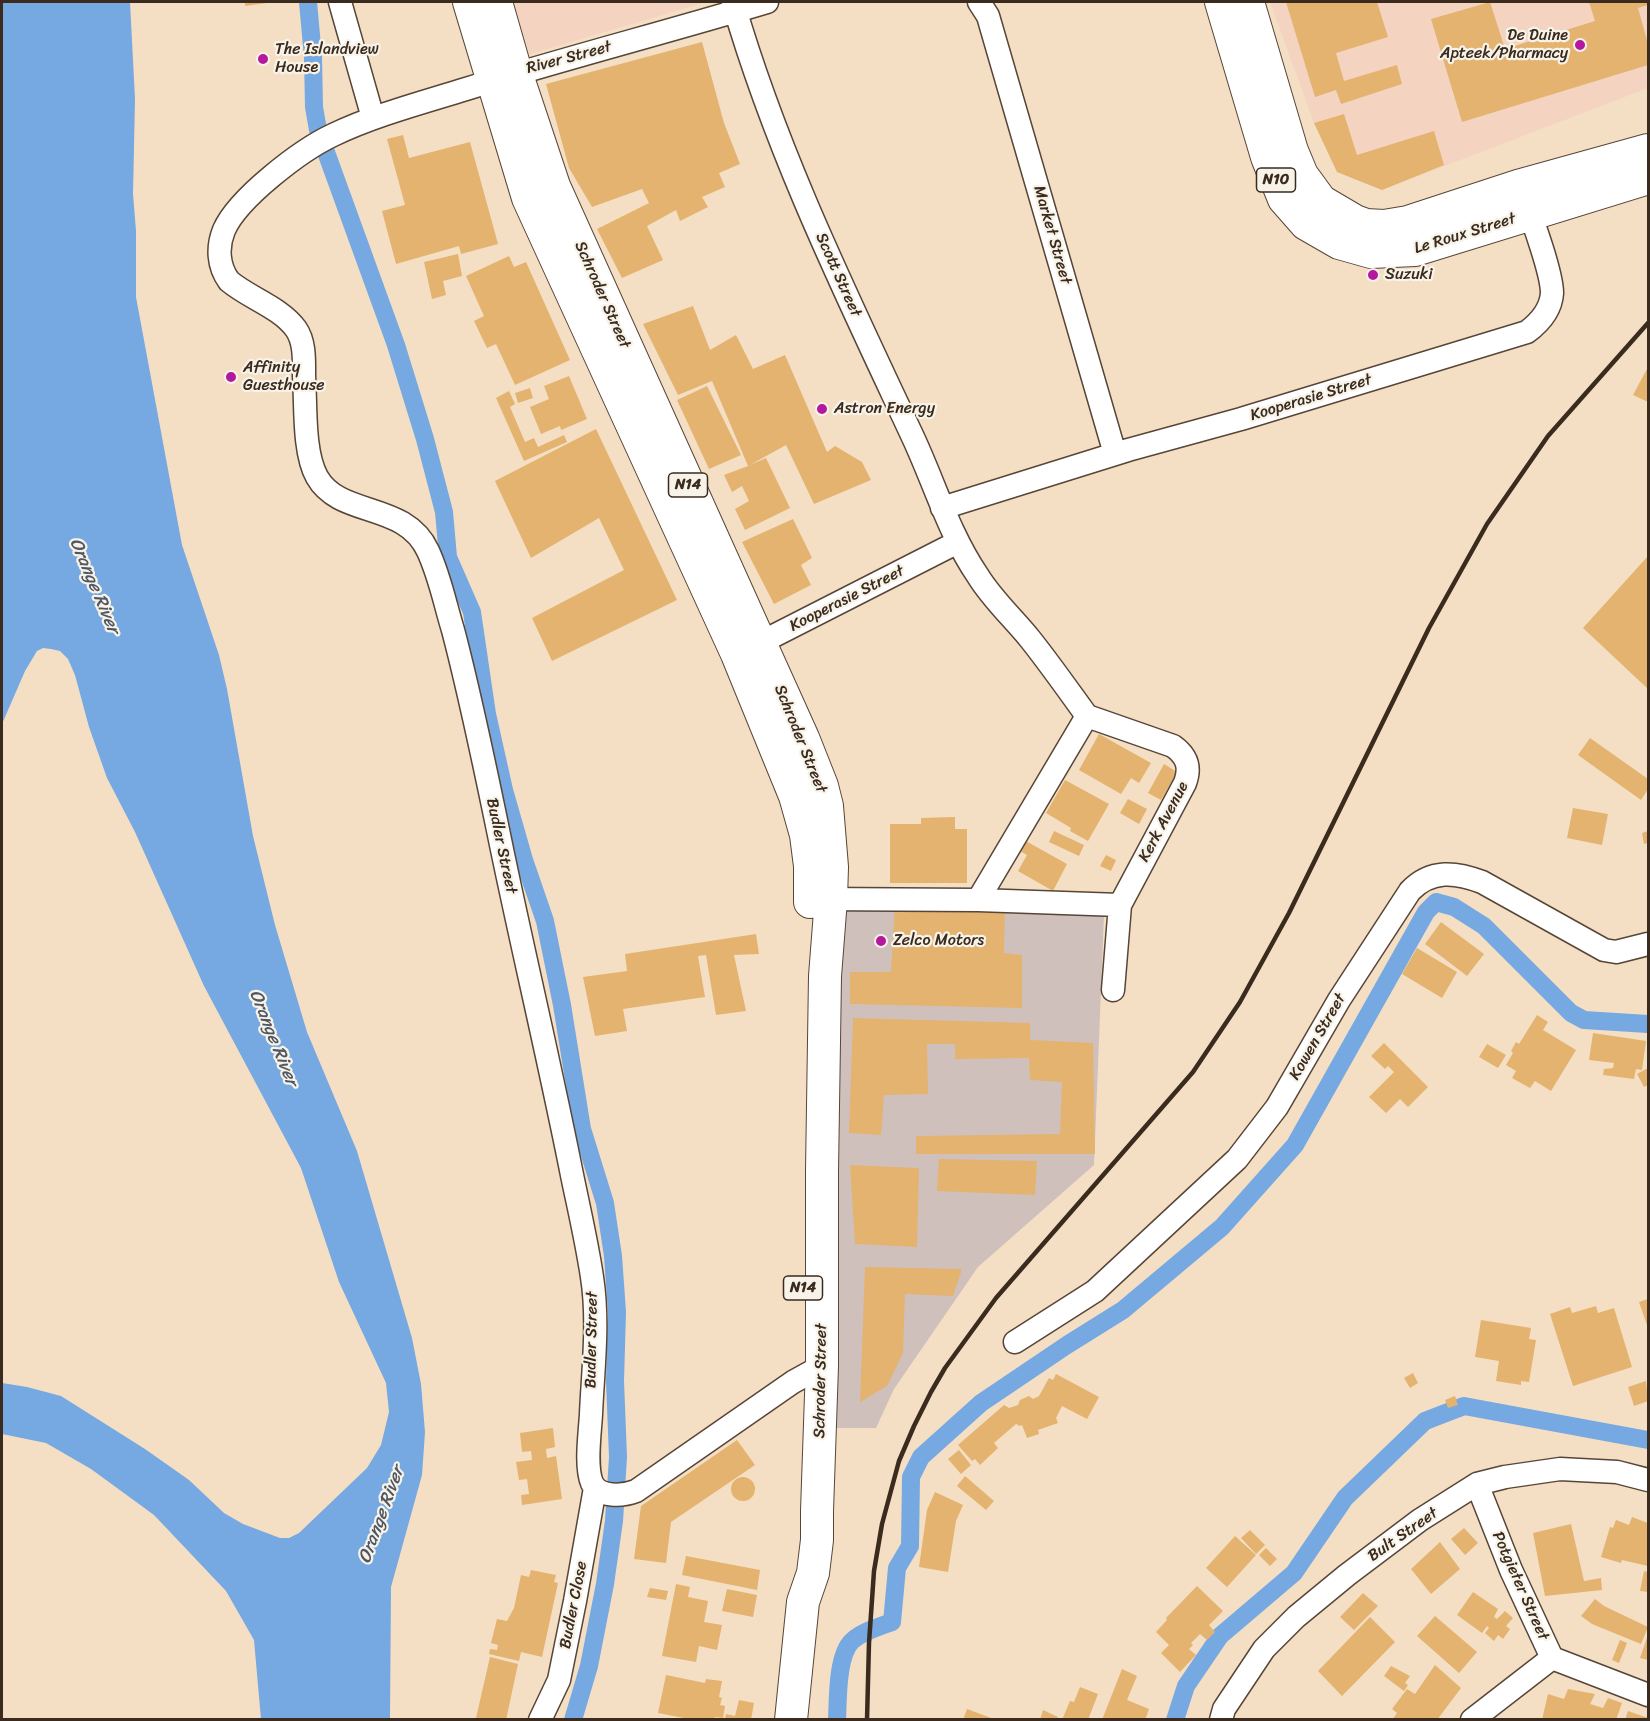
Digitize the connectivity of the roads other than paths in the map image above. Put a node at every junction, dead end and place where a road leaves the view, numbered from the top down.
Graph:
1 (340, 2) edge
2 (469, 2) edge
3 (496, 2) edge
4 (767, 2) edge
5 (1221, 2) edge
6 (1248, 2) edge
7 (735, 6) edge
8 (985, 6) edge
9 (505, 77) junction
10 (373, 118) junction
11 (1648, 150) edge
12 (1648, 178) edge
13 (1525, 200) junction
14 (1115, 454) junction
15 (942, 508) junction
16 (958, 542) junction
17 (748, 649) junction
18 (1087, 716) junction
19 (821, 899) junction
20 (978, 900) junction
21 (1120, 905) junction
22 (1648, 944) edge
23 (1113, 990) dead end
24 (1015, 1342) dead end
25 (812, 1372) junction
26 (1648, 1480) edge
27 (1477, 1484) junction
28 (611, 1492) junction
29 (1552, 1658) junction
30 (1648, 1695) edge
31 (540, 1719) edge
32 (791, 1719) edge
33 (1221, 1719) edge
34 (1472, 1719) edge

1 - 10 street
2 - 9 highway, Schroder Street / N14
3 - 9 highway, Schroder Street / N14
4 - 7 street, River Street
5 - 13 highway, Le Roux Street / N10
6 - 13 highway, Le Roux Street / N10
7 - 9 street, River Street
7 - 15 street, Scott Street
8 - 14 street, Market Street
9 - 10 street, River Street
9 - 17 highway, Schroder Street / N14
10 - 28 street, Budler Street
11 - 13 highway, Le Roux Street / N10
12 - 13 highway, Le Roux Street / N10
13 - 14 street, Kooperasie Street
14 - 15 street, Kooperasie Street
15 - 16 street, Scott Street
16 - 17 street, Kooperasie Street
16 - 18 street
17 - 19 highway, Schroder Street / N14
18 - 20 street
18 - 21 street, Kerk Avenue
19 - 20 street
19 - 25 highway, Schroder Street / N14
20 - 21 street
21 - 23 street, Kerk Avenue
22 - 24 street, Kowen Street
25 - 28 street
25 - 32 highway, Schroder Street / N14
26 - 27 street, Bult Street
27 - 29 street, Potgieter Street
27 - 33 street, Bult Street
28 - 31 street, Budler Close
29 - 30 street, Potgieter Street
29 - 34 street

